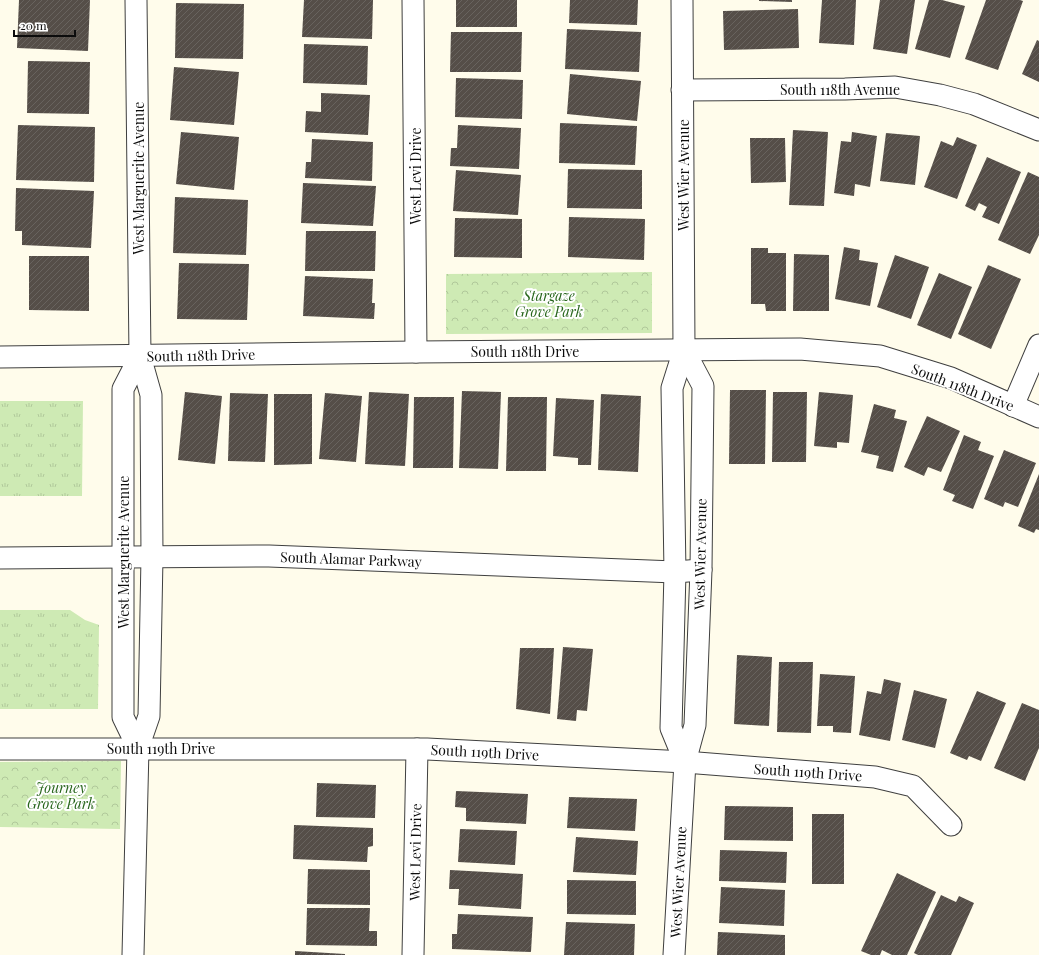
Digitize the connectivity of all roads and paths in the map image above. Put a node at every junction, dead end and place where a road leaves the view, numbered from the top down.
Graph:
1 (136, 0) edge
2 (414, 0) edge
3 (682, 0) edge
4 (682, 90) junction
5 (1039, 130) edge
6 (1039, 344) edge
7 (684, 350) junction
8 (416, 352) junction
9 (140, 356) junction
10 (0, 357) edge
11 (1013, 406) junction
12 (1039, 417) edge
13 (123, 557) junction
14 (152, 557) junction
15 (0, 558) edge
16 (701, 570) junction
17 (675, 572) junction
18 (138, 748) junction
19 (0, 749) edge
20 (417, 749) junction
21 (685, 762) junction
22 (951, 825) dead end
23 (133, 955) edge
24 (413, 955) edge
25 (674, 955) edge

1 - 9 street, West Marguerite Avenue
2 - 8 street, West Levi Drive
3 - 4 street, West Wier Avenue
4 - 5 street, South 118th Avenue
4 - 7 street, West Wier Avenue
6 - 11 street
7 - 8 street, South 118th Drive
7 - 11 street, South 118th Drive
7 - 16 street, West Wier Avenue
7 - 17 street, West Wier Avenue
8 - 9 street, South 118th Drive
9 - 10 street, South 118th Drive
9 - 13 street, West Marguerite Avenue
9 - 14 street, West Marguerite Avenue
11 - 12 street, South 118th Drive
13 - 14 street, South Alamar Parkway
13 - 15 street, South Alamar Parkway
13 - 18 street, West Marguerite Avenue
14 - 17 street, South Alamar Parkway
14 - 18 street, West Marguerite Avenue
16 - 17 street, South Alamar Parkway
16 - 21 street, West Wier Avenue
17 - 21 street, West Wier Avenue
18 - 19 street, South 119th Drive
18 - 20 street, South 119th Drive
18 - 23 street, West Marguerite Avenue
20 - 21 street, South 119th Drive
20 - 24 street, West Levi Drive
21 - 22 street, South 119th Drive
21 - 25 street, West Wier Avenue

